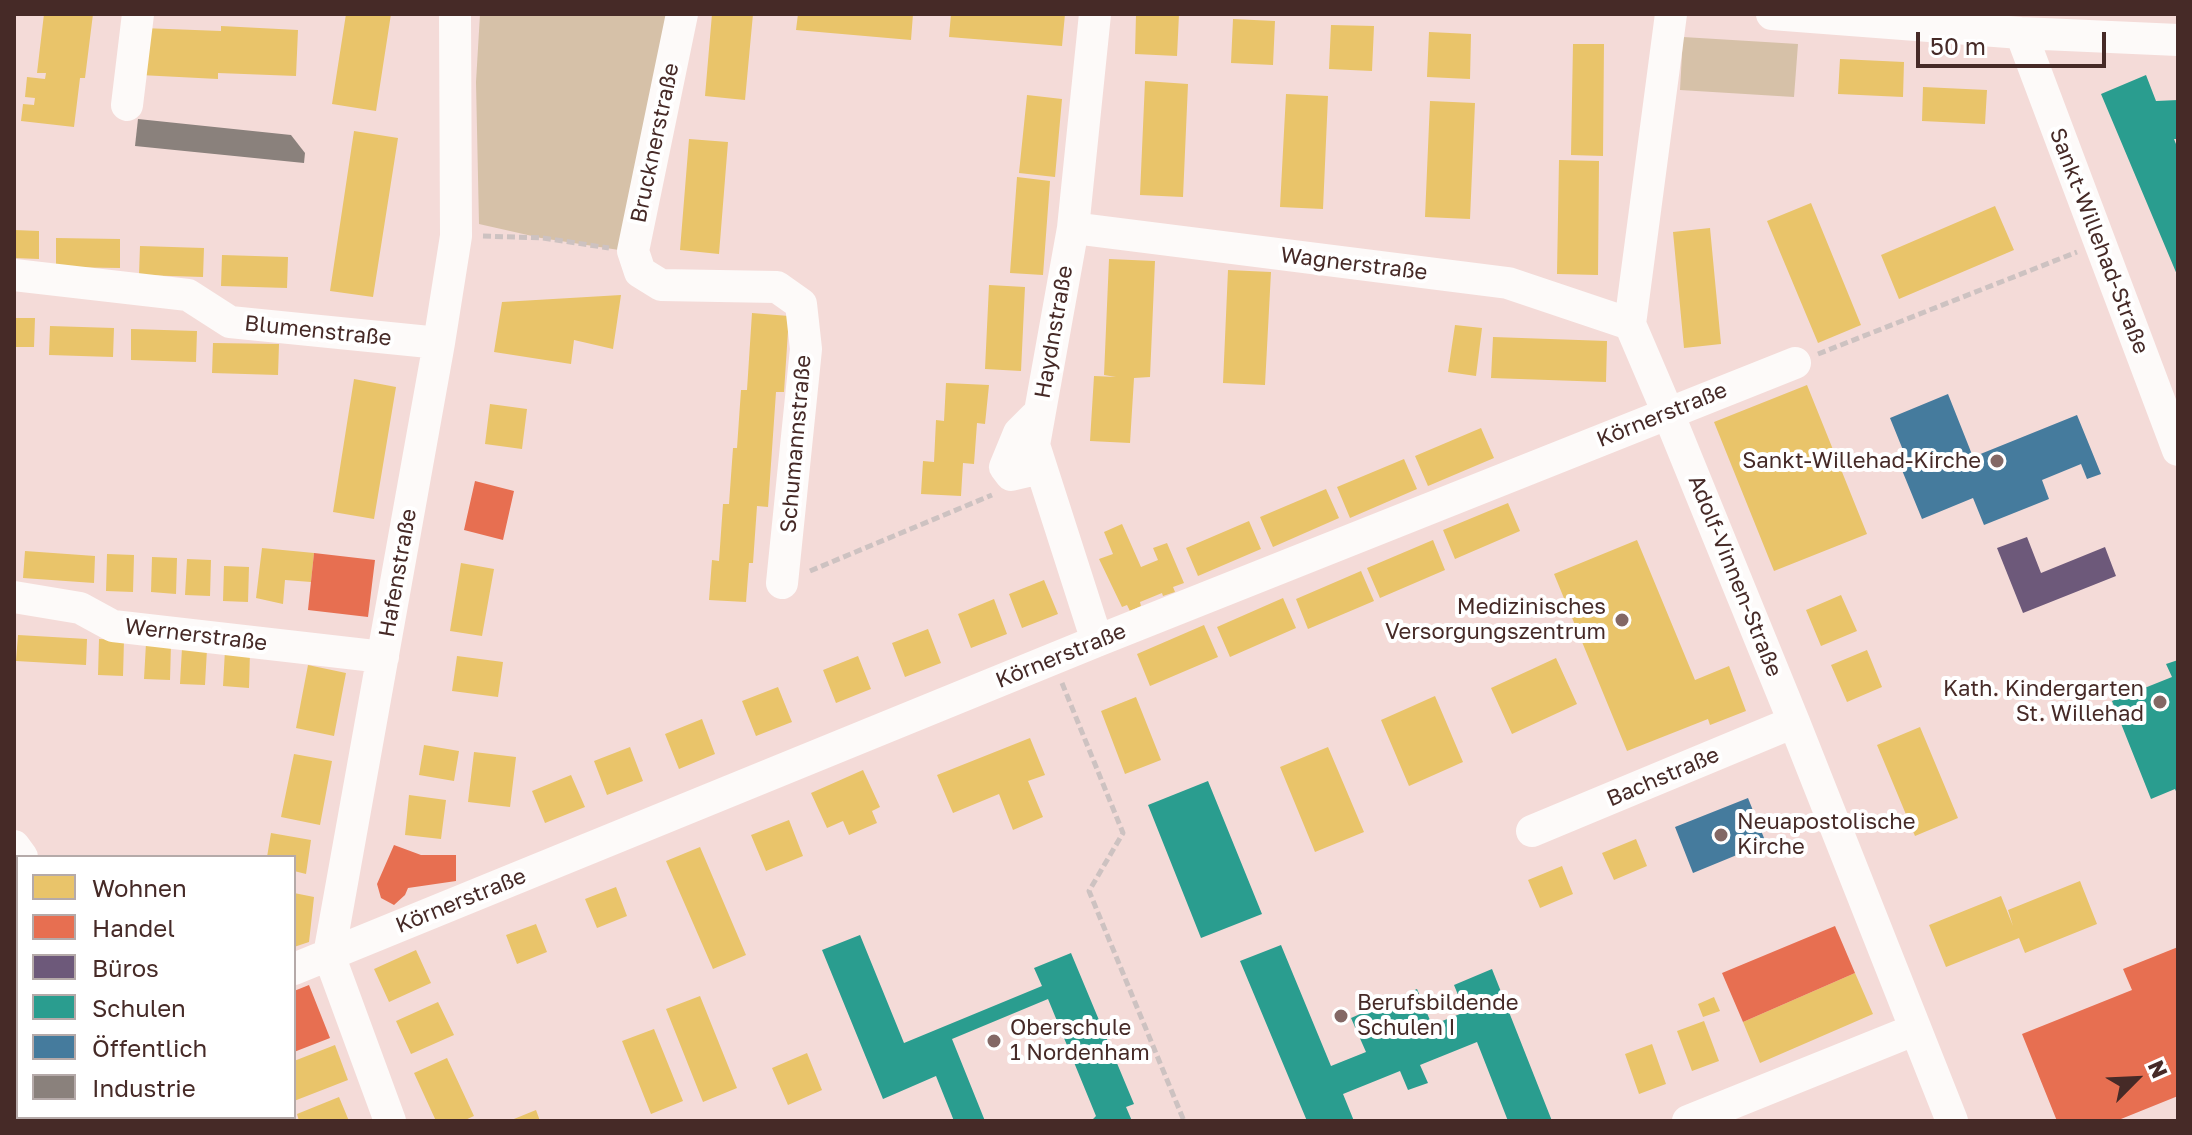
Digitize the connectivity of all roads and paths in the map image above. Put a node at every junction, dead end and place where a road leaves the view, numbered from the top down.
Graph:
1 (138, 14) edge
2 (455, 14) edge
3 (682, 14) edge
4 (1095, 14) edge
5 (1671, 14) edge
6 (1772, 14) edge
7 (2021, 33) junction
8 (2178, 40) edge
9 (127, 105) dead end
10 (1073, 228) junction
11 (456, 236) junction
12 (2100, 243) junction
13 (636, 262) junction
14 (14, 275) edge
15 (1630, 324) junction
16 (439, 343) junction
17 (1795, 363) joint
18 (1668, 413) junction
19 (2178, 450) edge
20 (1026, 471) junction
21 (782, 583) joint
22 (14, 597) edge
23 (1097, 641) junction
24 (383, 657) junction
25 (1053, 660) junction
26 (1794, 722) junction
27 (1532, 831) dead end
28 (329, 955) junction
29 (296, 968) edge
30 (1914, 1030) junction
31 (390, 1121) edge
32 (1184, 1121) edge
33 (1688, 1121) edge
34 (1952, 1121) edge

1 - 9 street
2 - 11 street, Hafenstraße
3 - 13 street, Brucknerstraße
4 - 10 street, Haydnstraße
5 - 15 street
6 - 7 street
7 - 8 street
7 - 12 street, Sankt-Willehad-Straße
10 - 15 street, Wagnerstraße
10 - 20 street, Haydnstraße
11 - 13 path
11 - 16 street, Hafenstraße
12 - 17 path
12 - 19 street, Sankt-Willehad-Straße
13 - 21 street, Schumannstraße
14 - 16 street, Blumenstraße
15 - 18 street, Adolf-Vinnen-Straße
16 - 24 street, Hafenstraße
17 - 18 street, Körnerstraße
18 - 23 street, Körnerstraße
18 - 26 street, Adolf-Vinnen-Straße
20 - 21 path
20 - 23 street, Haydnstraße
22 - 24 street, Wernerstraße
23 - 25 street, Körnerstraße
24 - 28 street, Hafenstraße
25 - 28 street, Körnerstraße
25 - 32 path
26 - 27 street, Bachstraße
26 - 30 street, Adolf-Vinnen-Straße
28 - 29 street, Körnerstraße
28 - 31 street
30 - 33 street
30 - 34 street, Adolf-Vinnen-Straße

